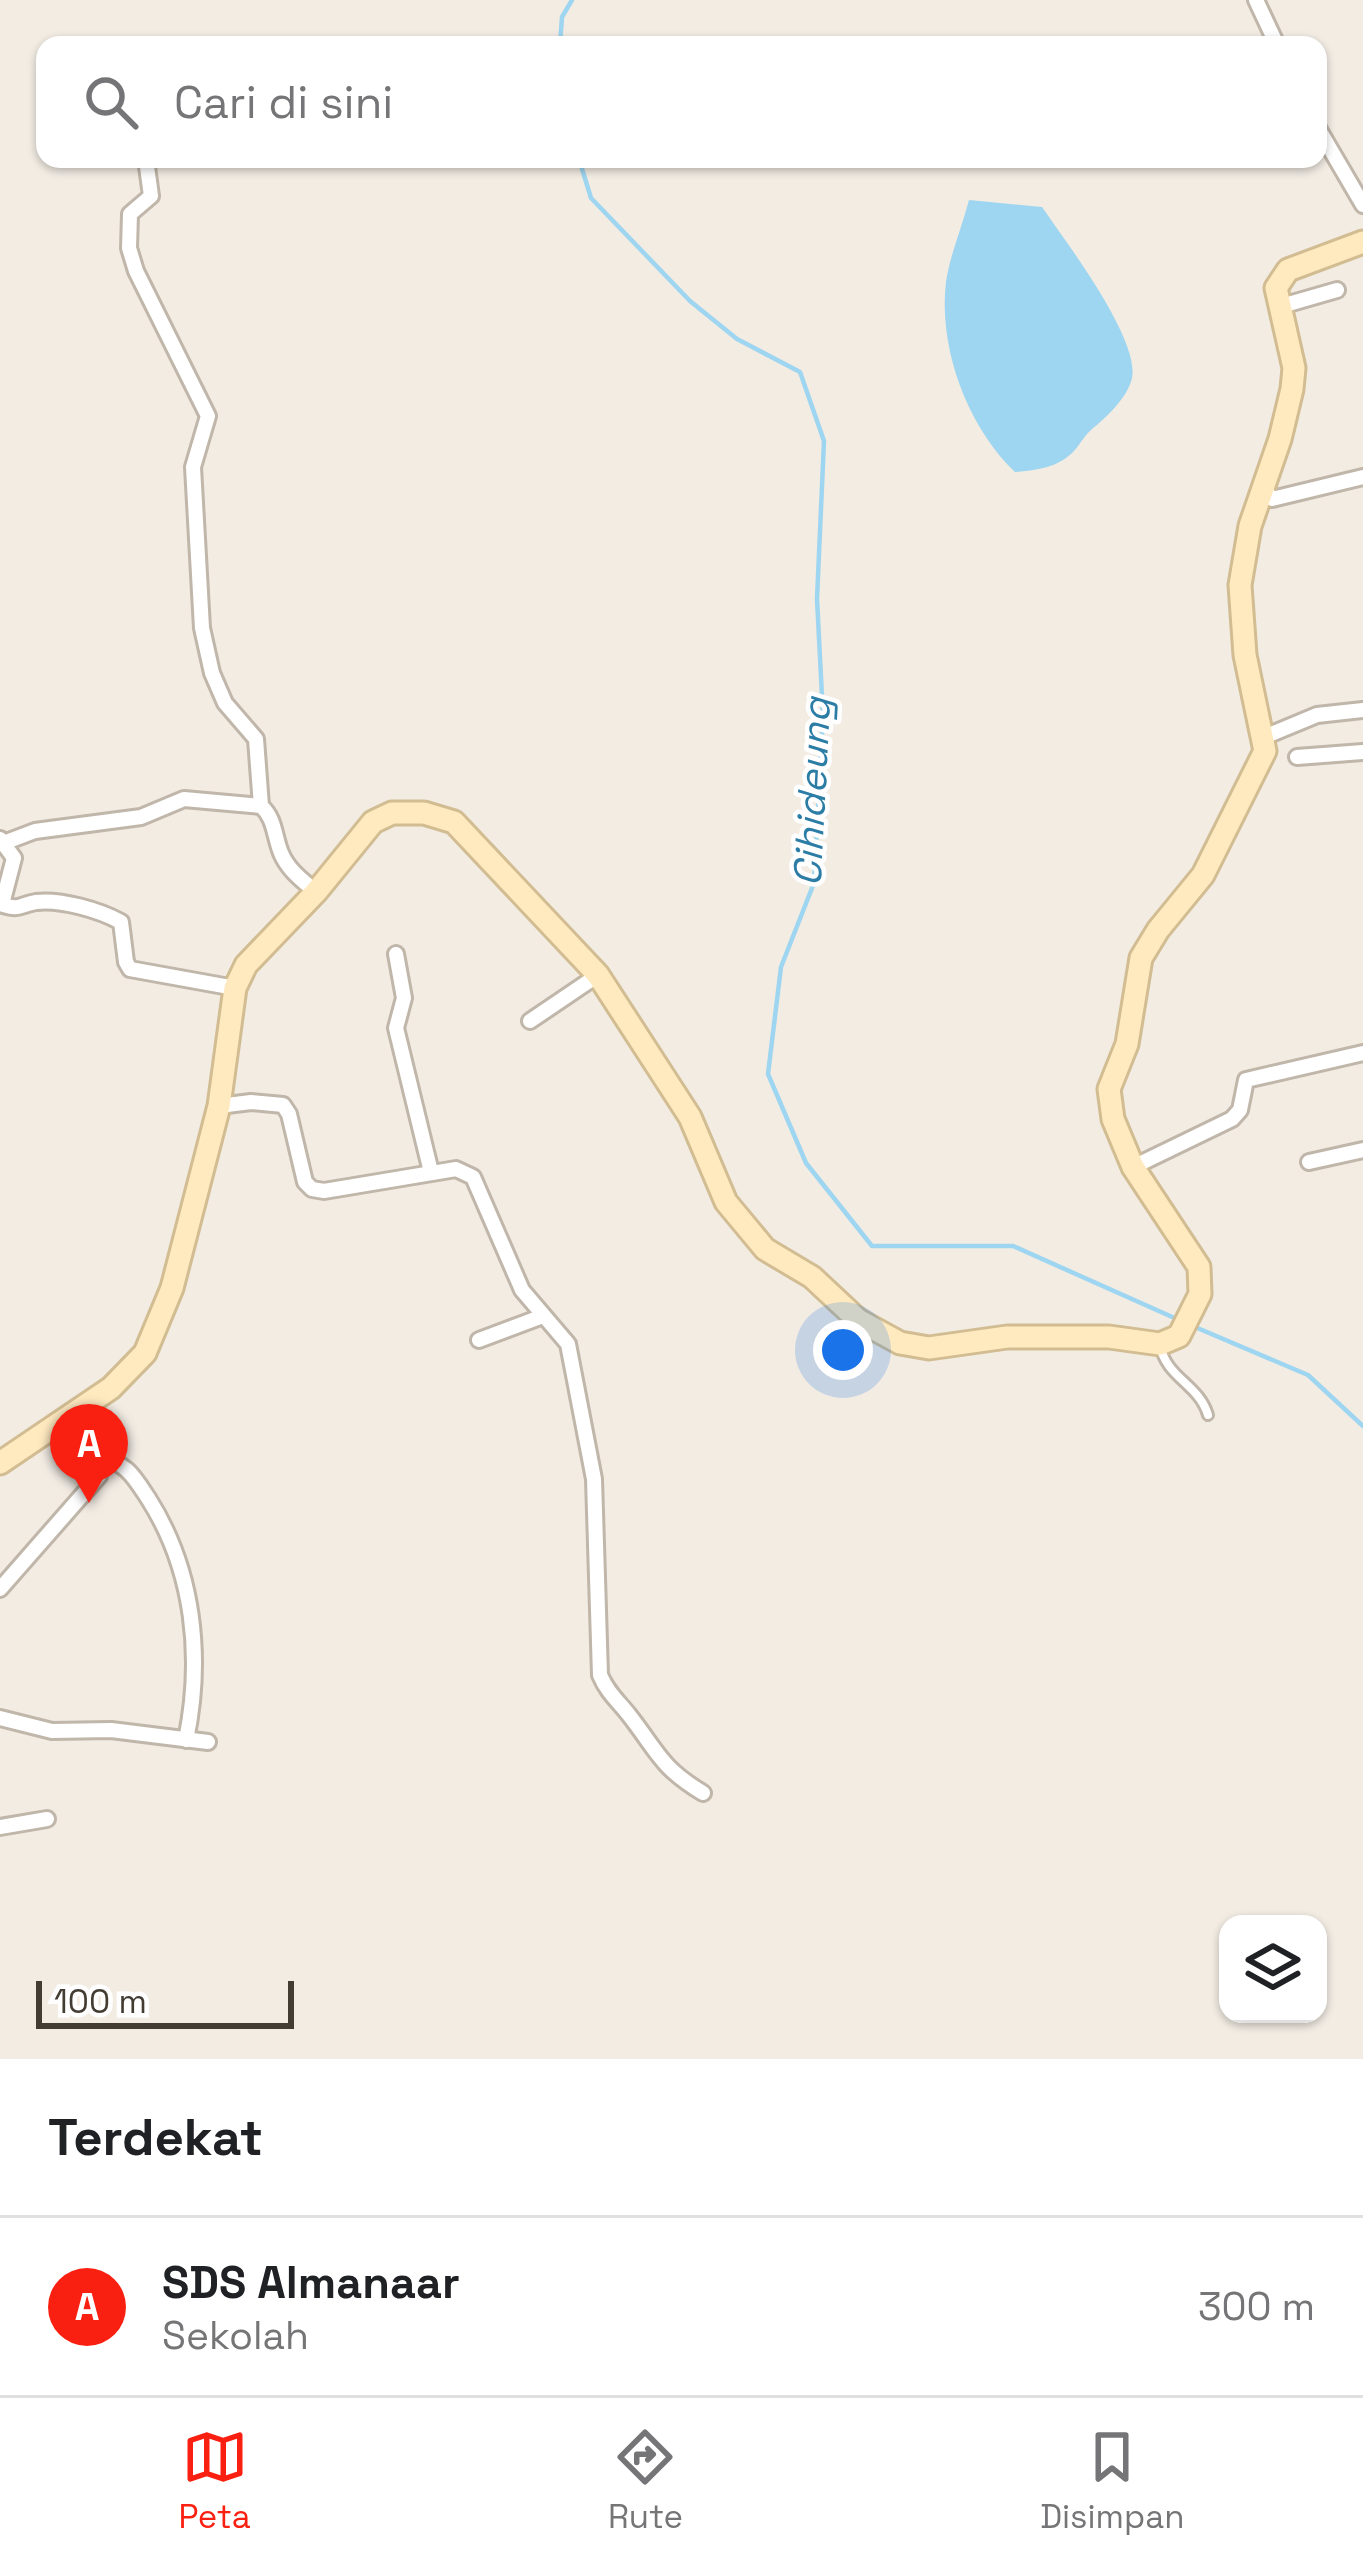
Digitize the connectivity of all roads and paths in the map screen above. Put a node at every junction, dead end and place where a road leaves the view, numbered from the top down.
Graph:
1 (1256, 0) edge
2 (1273, 36) edge
3 (1327, 143) edge
4 (147, 168) edge
5 (1363, 205) edge
6 (1363, 242) edge
7 (1337, 290) dead end
8 (1278, 307) junction
9 (1363, 477) edge
10 (1261, 485) junction
11 (1363, 710) edge
12 (1264, 737) junction
13 (1363, 752) edge
14 (1297, 757) dead end
15 (261, 806) junction
16 (3, 840) edge
17 (316, 892) junction
18 (1, 904) edge
19 (395, 954) dead end
20 (598, 975) junction
21 (235, 988) junction
22 (530, 1021) dead end
23 (1363, 1053) edge
24 (219, 1106) junction
25 (1363, 1150) edge
26 (1309, 1162) dead end
27 (1133, 1167) junction
28 (431, 1172) junction
29 (543, 1316) junction
30 (479, 1340) dead end
31 (1170, 1340) junction
32 (1208, 1415) dead end
33 (63, 1418) junction
34 (101, 1458) junction
35 (0, 1462) edge
36 (0, 1589) edge
37 (0, 1718) edge
38 (185, 1740) junction
39 (208, 1742) dead end
40 (703, 1793) dead end
41 (47, 1819) dead end
42 (0, 1827) edge

1 - 2 street
3 - 5 street
4 - 15 street
6 - 8 main road
7 - 8 street
8 - 10 main road
9 - 10 street
10 - 12 main road
11 - 12 street
12 - 27 main road
13 - 14 street
15 - 16 street
15 - 17 street
16 - 18 street
17 - 20 main road
17 - 21 main road
18 - 21 street
19 - 28 street
20 - 22 street
20 - 31 main road
21 - 24 main road
23 - 27 street
24 - 28 street
24 - 33 main road
25 - 26 street
27 - 31 main road
28 - 29 street
29 - 30 street
29 - 40 street
31 - 32 lane
33 - 34 street
33 - 35 main road
34 - 36 street
34 - 38 street
37 - 38 street
38 - 39 street
41 - 42 street

